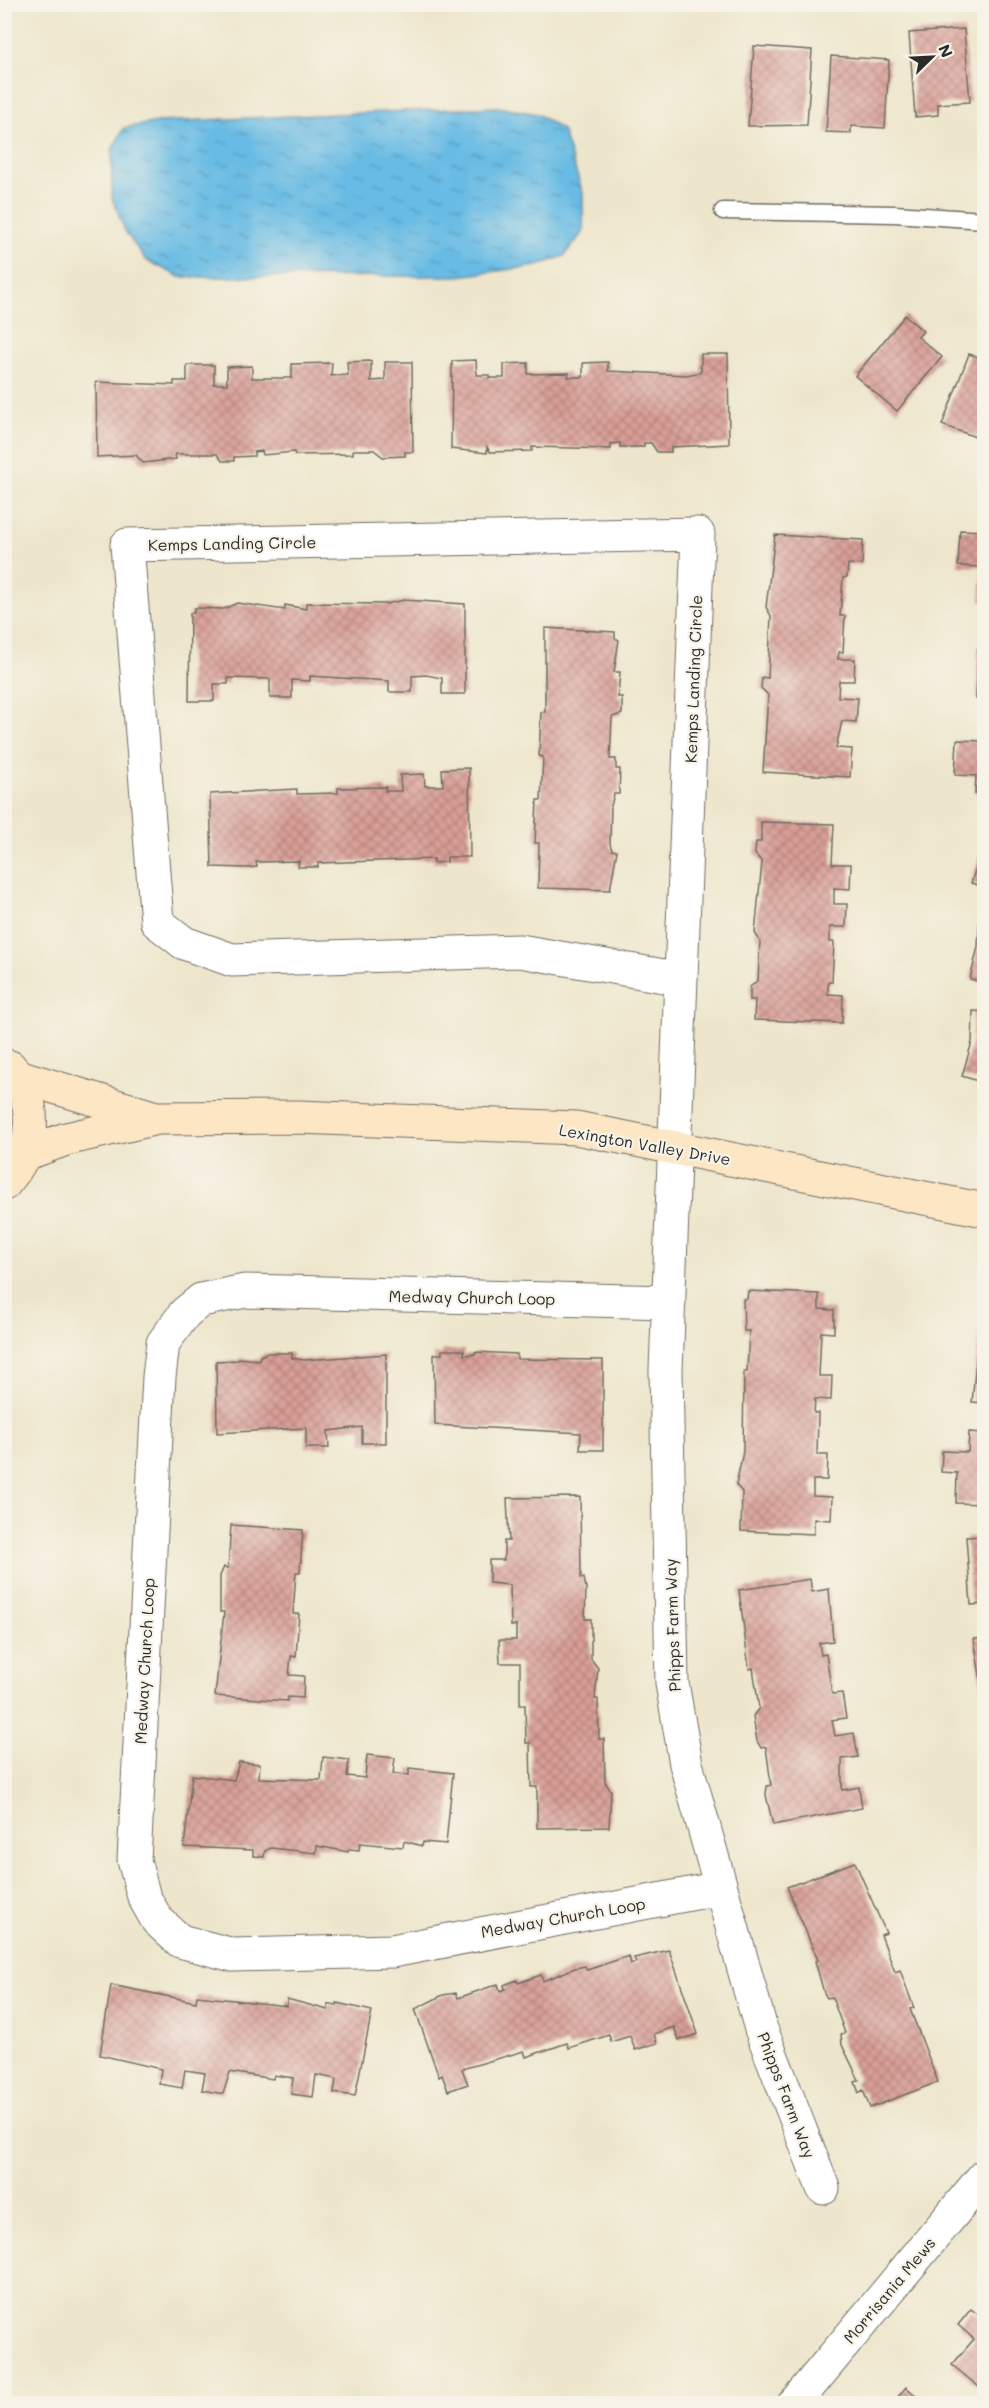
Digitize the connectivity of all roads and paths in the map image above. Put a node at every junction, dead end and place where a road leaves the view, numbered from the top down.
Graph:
1 (723, 211) dead end
2 (984, 220) edge
3 (681, 979) junction
4 (11, 1069) edge
5 (158, 1118) junction
6 (674, 1148) junction
7 (25, 1154) junction
8 (4, 1184) edge
9 (984, 1210) edge
10 (669, 1302) junction
11 (721, 1888) junction
12 (984, 2176) edge
13 (823, 2188) dead end
14 (794, 2403) edge

1 - 2 lane
3 - 3 street, Kemps Landing Circle
3 - 6 street, Kemps Landing Circle
4 - 5 street, Lexington Valley Drive
4 - 7 street
5 - 6 street, Lexington Valley Drive
5 - 7 street, Lexington Valley Drive
6 - 9 street, Lexington Valley Drive
6 - 10 street, Phipps Farm Way
7 - 8 street
10 - 11 street, Phipps Farm Way
10 - 11 street, Medway Church Loop
11 - 13 street, Phipps Farm Way
12 - 14 street, Morrisania Mews

